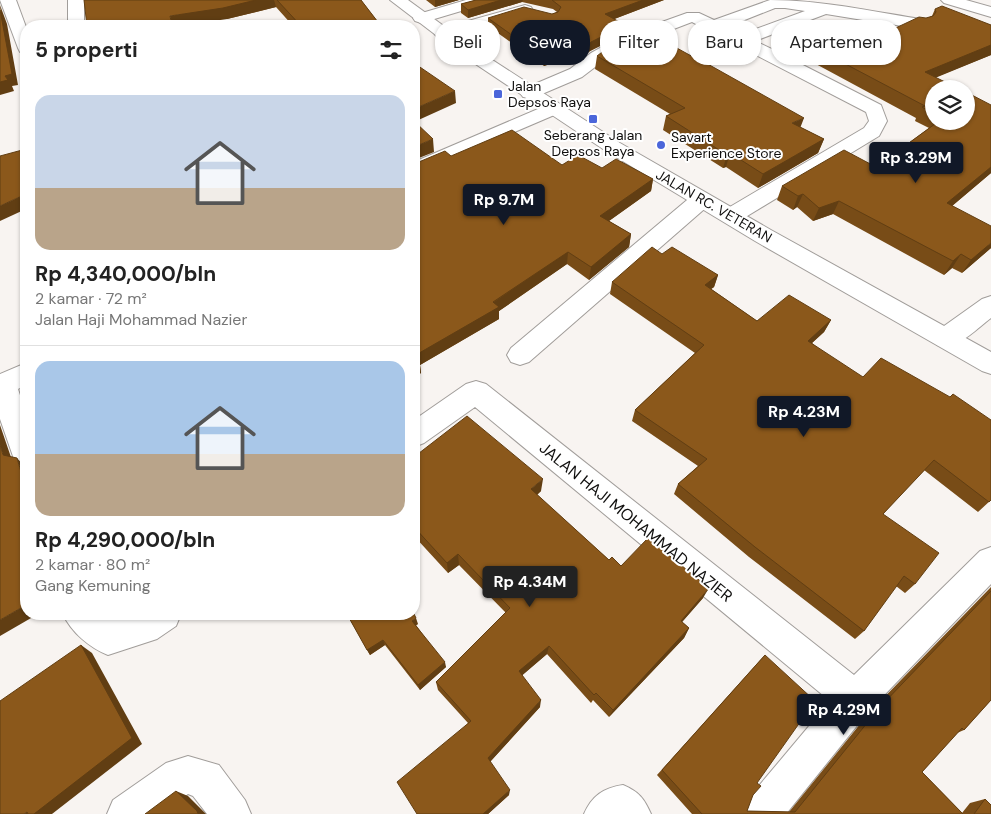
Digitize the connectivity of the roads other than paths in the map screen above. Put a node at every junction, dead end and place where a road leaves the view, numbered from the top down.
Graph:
1 (8, 0) edge
2 (76, 0) edge
3 (398, 0) edge
4 (483, 0) edge
5 (949, 0) edge
6 (825, 9) junction
7 (991, 12) edge
8 (543, 13) edge
9 (421, 18) junction
10 (889, 18) junction
11 (76, 20) edge
12 (486, 20) edge
13 (701, 20) edge
14 (730, 20) edge
15 (884, 20) edge
16 (920, 24) edge
17 (435, 28) edge
18 (20, 32) edge
19 (761, 33) edge
20 (488, 65) edge
21 (791, 65) edge
22 (529, 93) junction
23 (552, 109) junction
24 (420, 166) edge
25 (701, 200) junction
26 (731, 216) junction
27 (991, 305) edge
28 (946, 338) junction
29 (520, 354) dead end
30 (991, 364) edge
31 (10, 381) edge
32 (20, 428) edge
33 (420, 431) edge
34 (991, 562) edge
35 (87, 620) edge
36 (155, 620) edge
37 (855, 699) junction
38 (127, 814) edge
39 (231, 814) edge
40 (604, 814) edge
41 (631, 814) edge
42 (761, 814) edge

1 - 18 main road
2 - 11 main road
3 - 9 main road, JALAN RC. VETERAN
4 - 9 main road
5 - 7 main road
6 - 10 main road
6 - 14 main road
6 - 19 main road
8 - 12 main road
9 - 17 main road, JALAN RC. VETERAN
10 - 15 main road
10 - 16 main road
13 - 22 main road
20 - 22 main road, JALAN RC. VETERAN
21 - 26 main road
22 - 23 main road, JALAN RC. VETERAN
23 - 24 main road
23 - 25 main road, JALAN RC. VETERAN
25 - 26 main road, JALAN RC. VETERAN
25 - 29 main road
26 - 28 main road, JALAN RC. VETERAN
27 - 28 main road
28 - 30 main road, JALAN RC. VETERAN
31 - 32 main road
33 - 37 main road, JALAN HAJI MOHAMMAD NAZIER
34 - 37 main road
35 - 36 main road
37 - 42 main road
38 - 39 main road
40 - 41 main road

